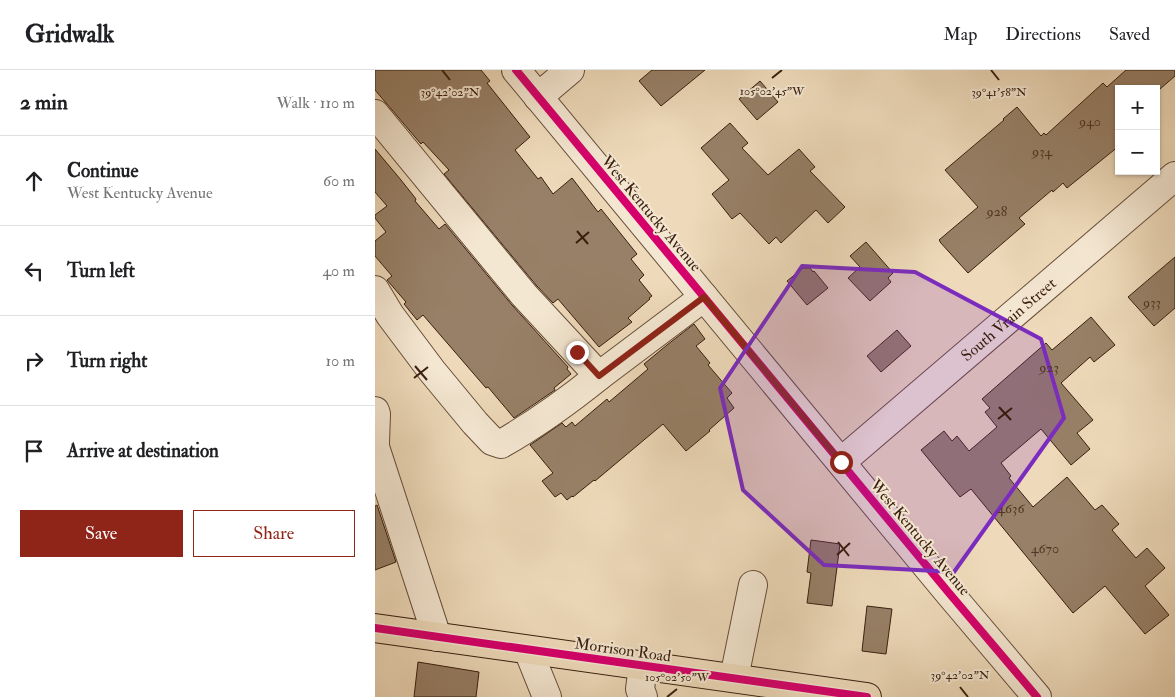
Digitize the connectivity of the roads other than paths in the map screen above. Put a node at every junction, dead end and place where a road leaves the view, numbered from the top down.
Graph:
1 (515, 70) edge
2 (570, 70) edge
3 (538, 97) junction
4 (375, 114) edge
5 (1175, 176) edge
6 (375, 290) edge
7 (704, 297) junction
8 (599, 376) junction
9 (375, 411) edge
10 (375, 443) edge
11 (375, 447) edge
12 (841, 462) junction
13 (753, 585) dead end
14 (375, 628) edge
15 (437, 637) junction
16 (528, 650) junction
17 (643, 666) junction
18 (735, 678) junction
19 (547, 697) edge
20 (643, 697) edge
21 (867, 697) edge
22 (1037, 697) edge

1 - 3 street, West Kentucky Avenue
2 - 3 street
3 - 7 street, West Kentucky Avenue
4 - 8 street
5 - 12 street, South Vrain Street
6 - 8 street
7 - 8 street
7 - 12 street, West Kentucky Avenue
9 - 10 street
11 - 15 street
12 - 22 street, West Kentucky Avenue
13 - 18 street
14 - 15 main road, Morrison Road
15 - 16 main road, Morrison Road
16 - 17 main road, Morrison Road
16 - 19 street
17 - 18 main road, Morrison Road
17 - 20 street
18 - 21 main road, Morrison Road

